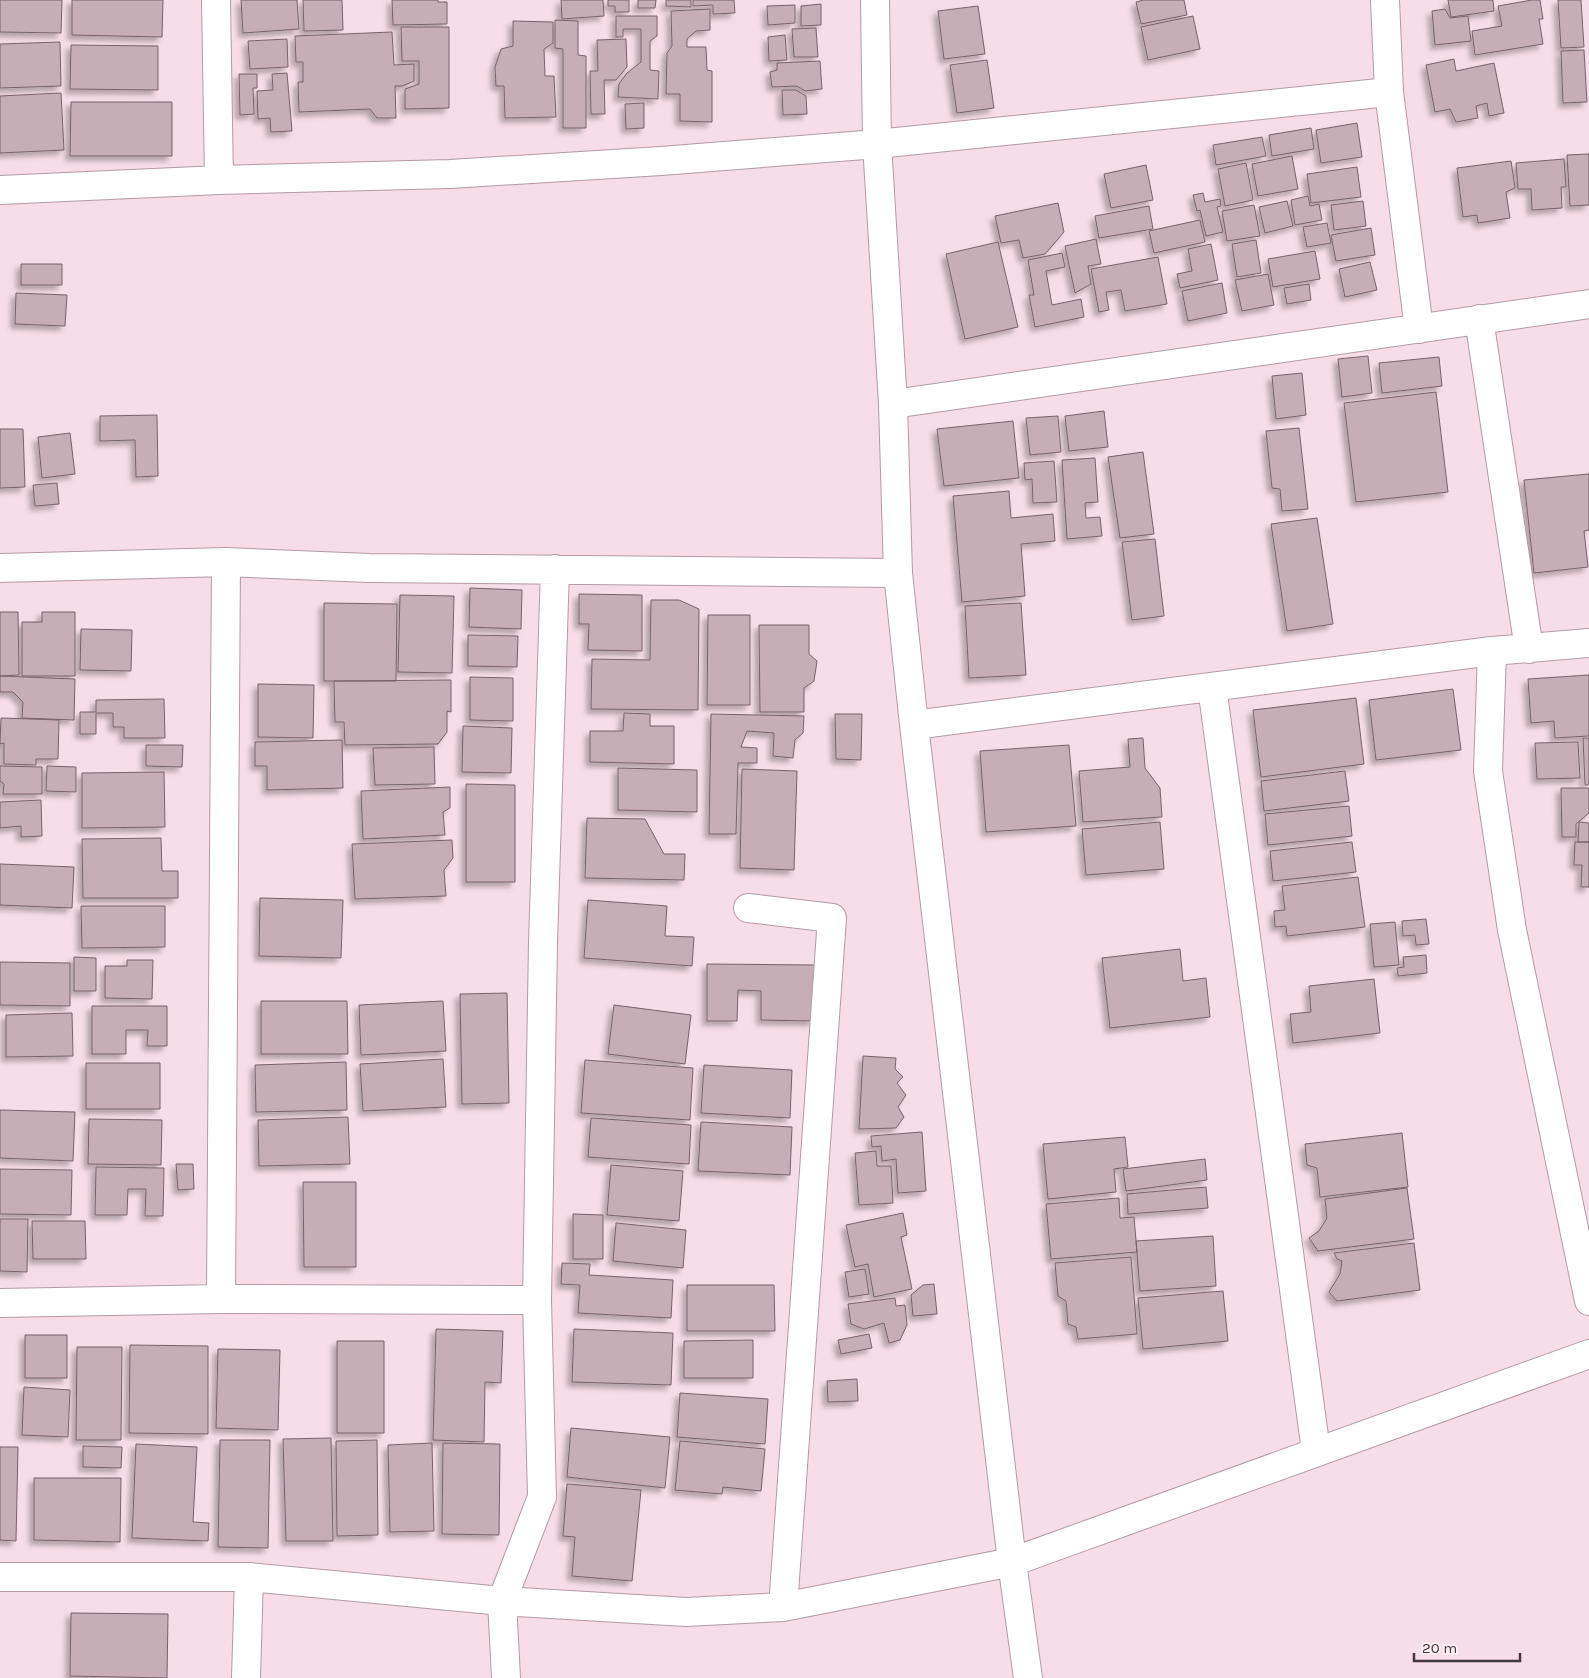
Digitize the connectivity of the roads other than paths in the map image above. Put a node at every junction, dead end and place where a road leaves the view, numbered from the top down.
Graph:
1 (216, 0) edge
2 (875, 0) edge
3 (1385, 0) edge
4 (1389, 92) junction
5 (877, 144) junction
6 (219, 180) junction
7 (0, 190) edge
8 (1589, 304) edge
9 (1479, 319) junction
10 (1419, 328) junction
11 (893, 404) junction
12 (226, 562) junction
13 (0, 568) edge
14 (555, 569) junction
15 (898, 573) junction
16 (1589, 643) edge
17 (1529, 649) junction
18 (1492, 651) junction
19 (1212, 687) junction
20 (914, 725) junction
21 (748, 908) dead end
22 (221, 1299) junction
23 (537, 1300) junction
24 (1589, 1301) edge
25 (0, 1303) edge
26 (1589, 1354) edge
27 (1316, 1451) junction
28 (1012, 1562) junction
29 (0, 1577) edge
30 (249, 1577) junction
31 (502, 1601) junction
32 (783, 1607) junction
33 (246, 1678) edge
34 (506, 1678) edge
35 (1028, 1678) edge

1 - 6 street
2 - 5 street
3 - 4 street
4 - 5 street
4 - 10 street
5 - 6 street
5 - 11 street
6 - 7 street
8 - 9 street
9 - 10 street
9 - 17 street
10 - 11 street
11 - 15 street
12 - 13 street
12 - 14 street
12 - 22 street
14 - 15 street
14 - 23 street
15 - 20 street
16 - 17 street
17 - 18 street
18 - 19 street
18 - 24 street
19 - 20 street
19 - 27 street
20 - 28 street
21 - 32 street
22 - 23 street
22 - 25 street
23 - 31 street
26 - 27 street
27 - 28 street
28 - 32 street
28 - 35 street
29 - 30 street
30 - 31 street
30 - 33 street
31 - 32 street
31 - 34 street

